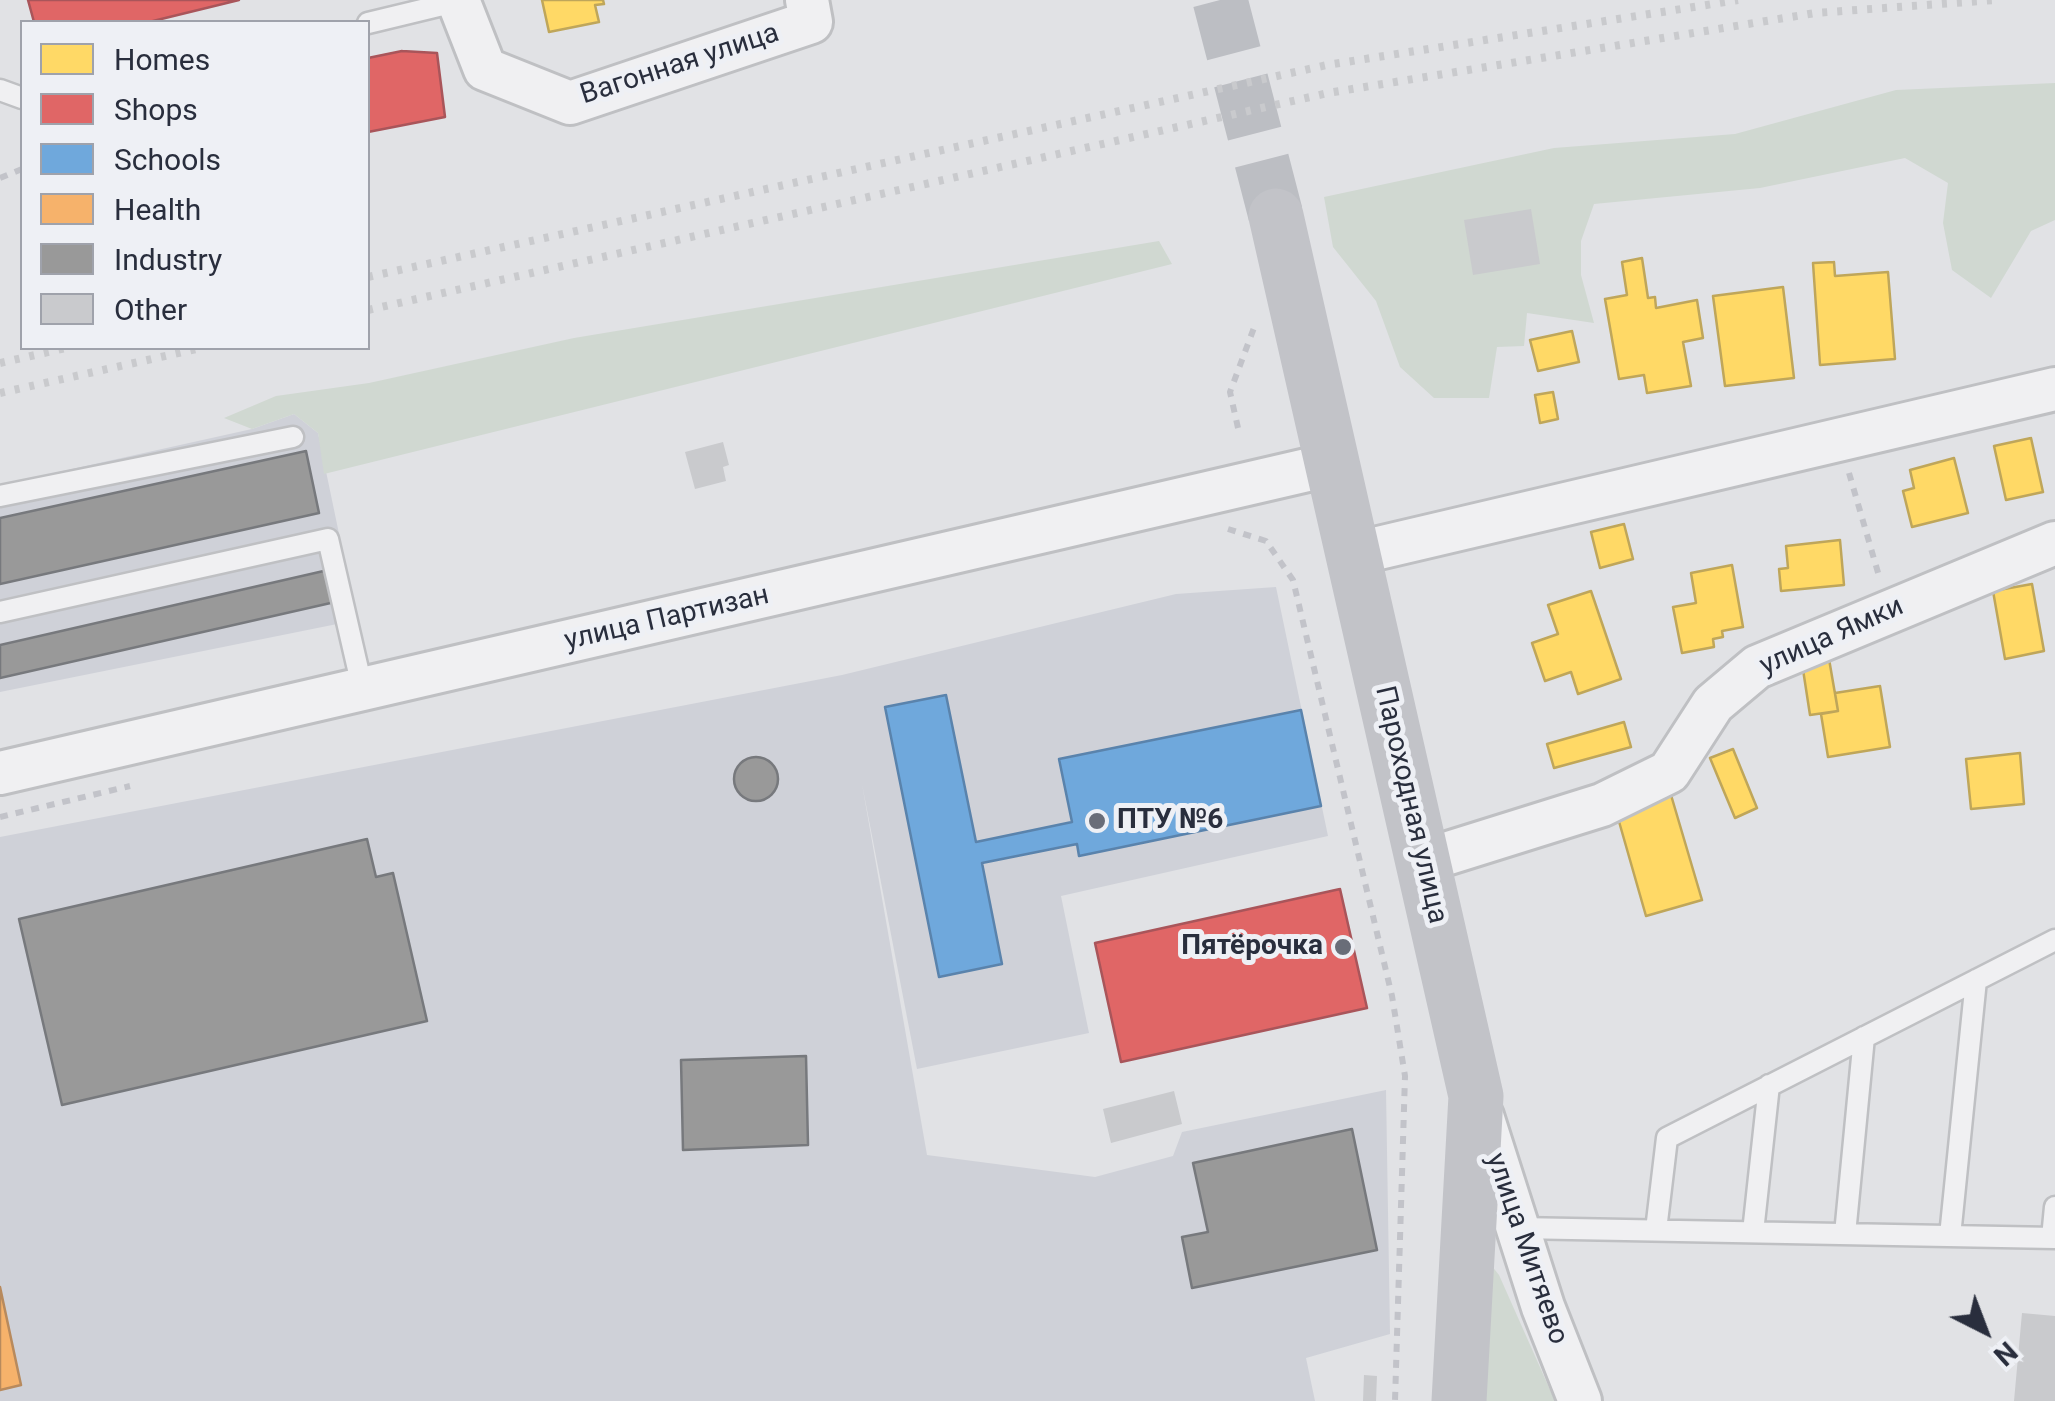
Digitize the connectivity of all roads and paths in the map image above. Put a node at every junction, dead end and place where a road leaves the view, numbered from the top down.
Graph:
1 (458, 0) edge
2 (807, 0) edge
3 (370, 22) edge
4 (1276, 216) tunnel mouth
5 (1258, 309) dead end
6 (2055, 388) edge
7 (1238, 428) dead end
8 (293, 437) dead end
9 (1839, 439) junction
10 (1334, 464) junction
11 (0, 496) edge
12 (1210, 532) dead end
13 (2055, 543) edge
14 (1353, 554) junction
15 (1890, 611) junction
16 (0, 612) edge
17 (363, 691) junction
18 (0, 773) edge
19 (135, 784) dead end
20 (0, 816) edge
21 (1423, 861) junction
22 (2055, 940) edge
23 (1976, 980) junction
24 (1864, 1037) junction
25 (1769, 1085) junction
26 (1476, 1096) junction
27 (2055, 1207) edge
28 (1518, 1228) junction
29 (1656, 1230) junction
30 (1753, 1232) junction
31 (1845, 1234) junction
32 (1950, 1236) junction
33 (2053, 1238) edge
34 (1394, 1401) edge
35 (1459, 1401) edge
36 (1580, 1401) edge

1 - 2 street, Вагонная улица
1 - 3 lane
4 - 10 main road, Пароходная улица
5 - 7 path
6 - 9 street
8 - 11 lane
9 - 14 street
9 - 15 path
10 - 14 main road, Пароходная улица
10 - 17 street, улица Партизан
12 - 34 path
13 - 15 street, улица Ямки
14 - 21 main road, Пароходная улица
15 - 21 street, улица Ямки
16 - 17 lane
17 - 18 street, улица Партизан
19 - 20 path
21 - 26 main road, Пароходная улица
22 - 23 lane
23 - 24 lane
23 - 32 lane
24 - 25 lane
24 - 31 lane
25 - 29 lane
25 - 30 lane
26 - 28 street, улица Митяево
26 - 35 main road, Пароходная улица
27 - 33 lane
28 - 29 lane
28 - 36 street, улица Митяево
29 - 30 lane
30 - 31 lane
31 - 32 lane
32 - 33 lane

